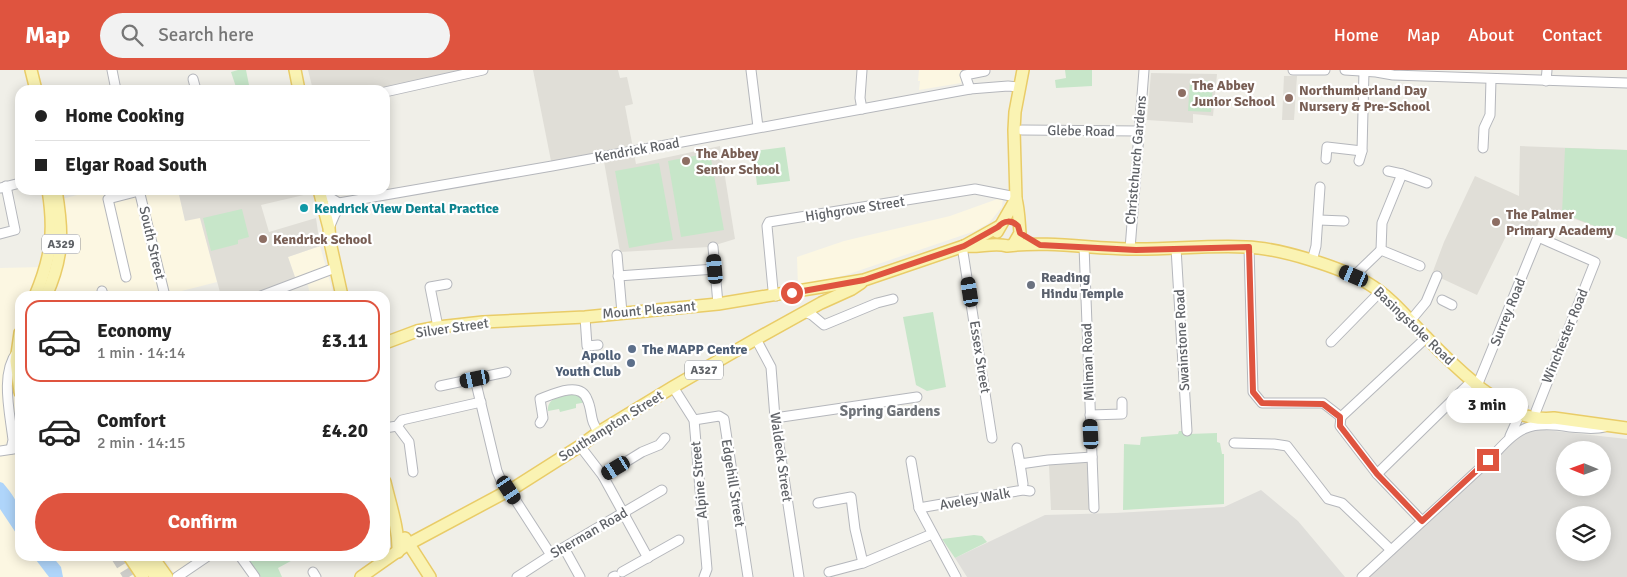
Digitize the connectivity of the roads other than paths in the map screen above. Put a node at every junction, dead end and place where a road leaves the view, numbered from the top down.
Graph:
1 (31, 70) edge
2 (112, 70) edge
3 (295, 70) edge
4 (483, 70) edge
5 (751, 70) edge
6 (862, 70) edge
7 (1024, 70) edge
8 (1144, 70) edge
9 (1293, 70) edge
10 (1325, 70) edge
11 (1345, 70) edge
12 (1547, 70) edge
13 (985, 71) edge
14 (1364, 71) edge
15 (193, 79) dead end
16 (1491, 79) junction
17 (1546, 81) junction
18 (1627, 84) edge
19 (35, 85) edge
20 (115, 85) edge
21 (195, 85) edge
22 (298, 85) edge
23 (1019, 87) junction
24 (970, 89) junction
25 (390, 91) edge
26 (862, 108) junction
27 (758, 128) junction
28 (1022, 130) dead end
29 (1139, 131) junction
30 (1483, 148) dead end
31 (1362, 151) junction
32 (1326, 159) dead end
33 (1359, 161) dead end
34 (1388, 171) dead end
35 (1402, 174) junction
36 (1427, 183) dead end
37 (3, 187) edge
38 (1320, 187) dead end
39 (390, 194) edge
40 (48, 195) edge
41 (57, 195) edge
42 (124, 195) edge
43 (140, 195) edge
44 (320, 195) edge
45 (328, 195) edge
46 (386, 195) edge
47 (1016, 198) junction
48 (342, 203) junction
49 (324, 210) junction
50 (1319, 220) junction
51 (1344, 221) dead end
52 (1001, 225) junction
53 (329, 228) junction
54 (1019, 229) junction
55 (0, 234) edge
56 (1538, 237) joint
57 (330, 242) junction
58 (1008, 245) junction
59 (1040, 245) junction
60 (963, 246) junction
61 (1084, 246) junction
62 (1249, 247) junction
63 (713, 248) dead end
64 (1176, 248) junction
65 (1130, 249) junction
66 (1382, 250) junction
67 (617, 254) dead end
68 (1312, 261) junction
69 (1420, 266) dead end
70 (335, 268) junction
71 (715, 269) junction
72 (618, 276) junction
73 (1354, 276) junction
74 (1437, 276) dead end
75 (126, 277) dead end
76 (864, 280) junction
77 (447, 284) dead end
78 (40, 291) edge
79 (41, 291) edge
80 (163, 291) edge
81 (274, 291) edge
82 (341, 291) edge
83 (1380, 292) junction
84 (776, 296) junction
85 (1435, 297) junction
86 (893, 299) dead end
87 (821, 303) junction
88 (718, 304) junction
89 (1452, 305) dead end
90 (622, 312) junction
91 (805, 312) junction
92 (586, 316) junction
93 (816, 319) junction
94 (521, 320) joint
95 (1411, 320) junction
96 (438, 327) junction
97 (1426, 338) junction
98 (756, 339) junction
99 (390, 341) edge
100 (1331, 342) dead end
101 (598, 345) dead end
102 (15, 353) edge
103 (506, 372) dead end
104 (475, 379) junction
105 (1475, 383) junction
106 (440, 386) dead end
107 (673, 388) junction
108 (917, 397) dead end
109 (481, 402) junction
110 (1122, 402) dead end
111 (1522, 410) junction
112 (1536, 411) junction
113 (1090, 415) junction
114 (1340, 417) junction
115 (775, 418) junction
116 (1554, 418) junction
117 (694, 420) junction
118 (399, 423) junction
119 (540, 423) dead end
120 (390, 426) edge
121 (1611, 426) junction
122 (1627, 428) edge
123 (1187, 431) dead end
124 (599, 432) junction
125 (665, 438) dead end
126 (992, 438) dead end
127 (1508, 438) junction
128 (1234, 444) dead end
129 (580, 446) junction
130 (1017, 448) dead end
131 (15, 449) edge
132 (0, 451) edge
133 (1092, 457) junction
134 (911, 461) dead end
135 (1020, 464) junction
136 (413, 472) dead end
137 (1377, 474) junction
138 (603, 476) junction
139 (1023, 484) dead end
140 (662, 490) dead end
141 (508, 491) junction
142 (1030, 491) dead end
143 (390, 503) edge
144 (818, 503) dead end
145 (919, 508) junction
146 (1094, 508) dead end
147 (624, 513) junction
148 (394, 519) junction
149 (1422, 521) junction
150 (932, 534) junction
151 (679, 540) dead end
152 (409, 544) junction
153 (564, 548) junction
154 (1391, 550) junction
155 (398, 552) junction
156 (551, 555) junction
157 (390, 557) edge
158 (648, 558) junction
159 (132, 561) edge
160 (144, 561) edge
161 (156, 561) edge
162 (201, 561) edge
163 (243, 561) edge
164 (385, 561) edge
165 (862, 563) junction
166 (423, 566) junction
167 (828, 572) dead end
168 (617, 575) edge
169 (143, 577) edge
170 (156, 577) edge
171 (167, 577) edge
172 (177, 577) edge
173 (254, 577) edge
174 (361, 577) edge
175 (430, 577) edge
176 (517, 577) edge
177 (580, 577) edge
178 (704, 577) edge
179 (748, 577) edge
180 (799, 577) edge
181 (956, 577) edge
182 (1362, 577) edge

1 - 19 main road
2 - 20 street
3 - 22 main road
4 - 25 street
5 - 27 street
6 - 26 street
7 - 23 main road
8 - 29 street, Christchurch Gardens
9 - 10 street
11 - 14 street
12 - 17 street
13 - 24 street
14 - 16 street
14 - 31 street
15 - 21 street
16 - 17 street
16 - 30 street
17 - 18 street
23 - 24 street, Kendrick Road
23 - 47 main road
24 - 26 street, Kendrick Road
26 - 27 street, Kendrick Road
27 - 39 street, Kendrick Road
28 - 29 street, Glebe Road
29 - 65 street, Christchurch Gardens
31 - 32 street
31 - 33 street
34 - 35 street
35 - 36 street
35 - 66 street
37 - 55 street
38 - 50 street
40 - 78 main road, A329
41 - 79 main road, A329
42 - 75 street
43 - 80 street, South Street
44 - 49 main road
45 - 48 street
46 - 48 street, Kendrick Road
47 - 52 main road
47 - 54 main road
47 - 84 street, Highgrove Street
48 - 49 street, Kendrick Road
48 - 53 street
49 - 53 main road
49 - 57 main road
50 - 51 street
50 - 68 street
52 - 54 main road
52 - 58 main road
52 - 60 main road, A327
53 - 57 main road
54 - 58 main road
54 - 59 main road
56 - 105 street, Surrey Road
56 - 112 street, Winchester Road
57 - 70 main road
58 - 59 main road, Basingstoke Road
58 - 60 main road, A327
59 - 61 main road, Basingstoke Road
60 - 76 main road, A327
60 - 126 street, Essex Street
61 - 65 main road, Basingstoke Road
61 - 113 street, Milman Road
62 - 64 main road, Basingstoke Road
62 - 68 main road, Basingstoke Road
62 - 114 street
63 - 71 street
64 - 65 main road, Basingstoke Road
64 - 123 street, Swainstone Road
66 - 69 street
66 - 73 street
67 - 72 street
68 - 73 main road, Basingstoke Road
70 - 81 street
70 - 82 main road
71 - 72 street
71 - 88 street
72 - 90 street
73 - 83 main road, Basingstoke Road
74 - 85 street
76 - 84 main road, A327
76 - 87 main road, Southampton Street / A327
77 - 96 street
83 - 95 main road, Basingstoke Road
83 - 100 street
84 - 88 main road, Mount Pleasant / A327
85 - 89 street
85 - 95 street
86 - 93 street
87 - 91 main road, Southampton Street / A327
87 - 93 street
88 - 90 main road, Mount Pleasant / A327
90 - 92 main road, Mount Pleasant / A327
91 - 93 street
91 - 98 main road, Southampton Street / A327
92 - 94 main road, Mount Pleasant / A327
92 - 101 street
94 - 96 main road, Silver Street / A327
95 - 97 main road, Basingstoke Road
96 - 99 main road, Silver Street / A327
97 - 105 main road, Basingstoke Road
97 - 114 street
98 - 107 main road, Southampton Street / A327
98 - 115 street, Waldeck Street
102 - 131 street
103 - 104 street
104 - 106 street
104 - 109 street
105 - 111 main road, Basingstoke Road
105 - 137 street
107 - 117 street, Alpine Street
107 - 124 main road, Southampton Street / A327
108 - 115 street
109 - 118 street
109 - 141 street
110 - 113 street
111 - 112 main road, Basingstoke Road
111 - 116 main road, Basingstoke Road
111 - 127 street
112 - 116 main road, Basingstoke Road
113 - 133 street, Milman Road
114 - 137 street
115 - 180 street, Waldeck Street
116 - 121 main road, Basingstoke Road
117 - 178 street, Alpine Street
117 - 179 street, Edgehill Street
118 - 120 street
118 - 136 street
119 - 124 street
121 - 122 main road, Basingstoke Road
121 - 127 street
124 - 129 main road, Southampton Street / A327
125 - 138 street
127 - 149 street
128 - 154 street
129 - 138 street
129 - 141 main road, Southampton Street / A327
130 - 135 street
131 - 132 street
133 - 135 street
133 - 146 street, Milman Road
134 - 145 street
135 - 139 street
137 - 149 street
138 - 147 street
140 - 147 street, Sherman Road
141 - 152 main road, Southampton Street / A327
141 - 156 street
142 - 145 street, Aveley Walk
143 - 148 main road
144 - 165 street
145 - 150 street
147 - 153 street, Sherman Road
147 - 158 street
148 - 152 main road
148 - 155 main road
149 - 154 street
150 - 165 street
150 - 181 street
151 - 158 street
152 - 155 main road, Southampton Street / A327
152 - 166 main road
153 - 156 street, Sherman Road
153 - 177 street
154 - 182 street
155 - 157 main road, Southampton Street / A327
155 - 166 main road
156 - 176 street, Sherman Road
158 - 168 street
159 - 169 main road
160 - 170 main road
161 - 171 main road
162 - 172 street
163 - 173 street
164 - 174 main road, Southampton Street / A327
165 - 167 street
166 - 175 main road

